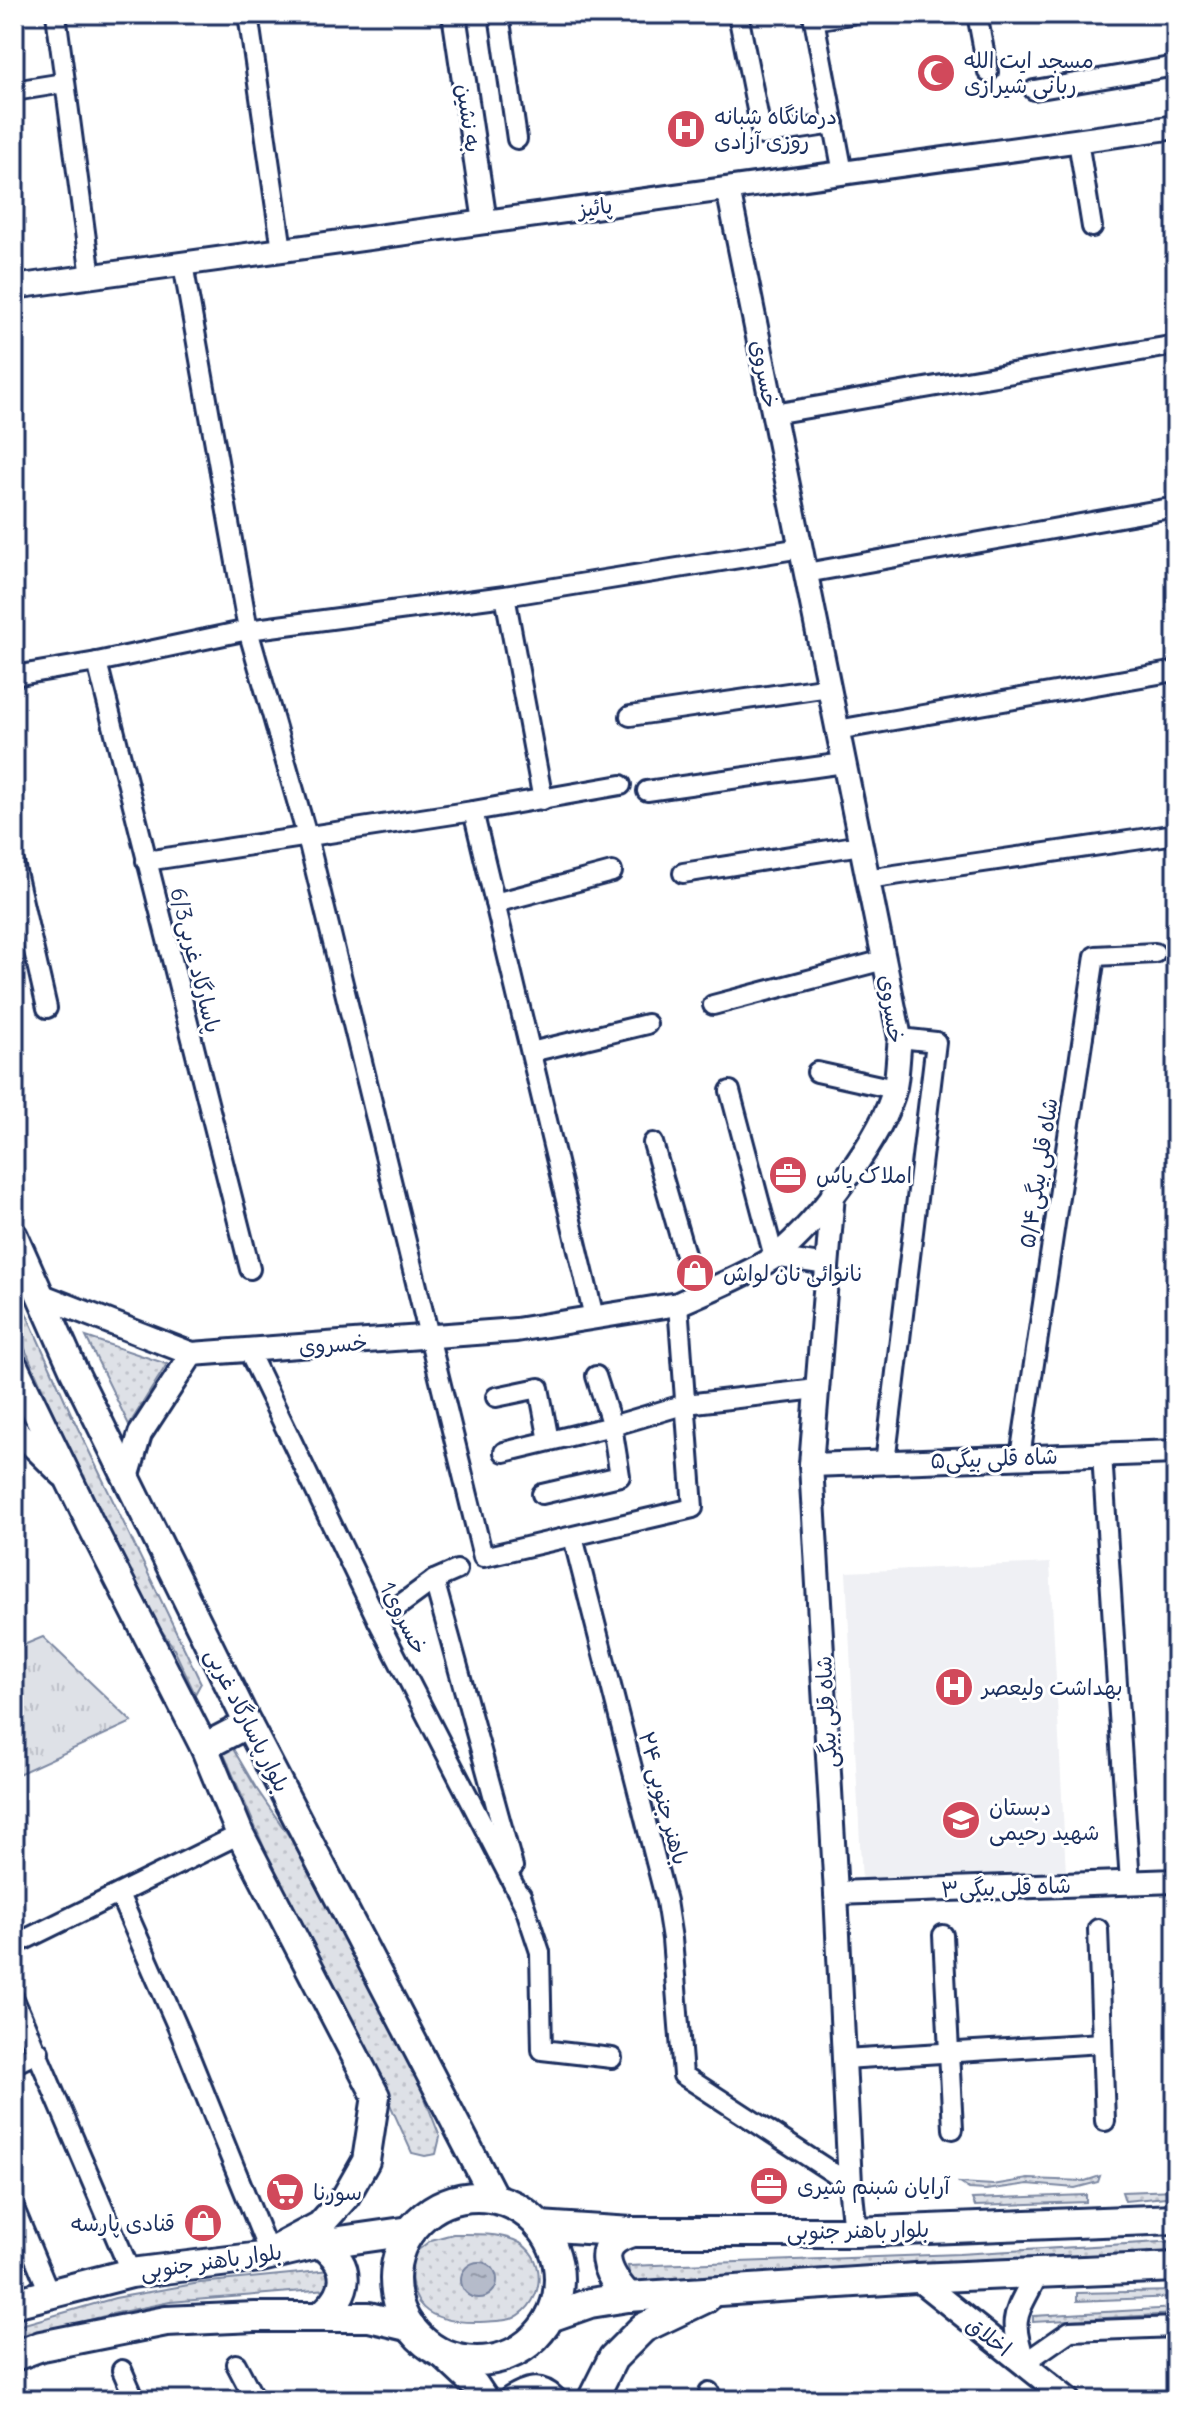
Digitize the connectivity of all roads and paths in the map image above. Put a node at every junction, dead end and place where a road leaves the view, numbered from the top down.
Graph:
1 (56, 14) edge
2 (248, 14) edge
3 (454, 14) edge
4 (499, 14) edge
5 (738, 14) edge
6 (851, 14) edge
7 (977, 14) edge
8 (814, 17) edge
9 (1176, 66) edge
10 (988, 72) dead end
11 (64, 83) junction
12 (1034, 90) dead end
13 (14, 91) edge
14 (834, 124) junction
15 (1176, 127) edge
16 (517, 139) dead end
17 (1078, 141) junction
18 (843, 173) junction
19 (728, 189) junction
20 (485, 222) junction
21 (1092, 227) dead end
22 (282, 250) junction
23 (183, 264) junction
24 (91, 277) junction
25 (14, 287) edge
26 (1176, 345) edge
27 (773, 414) junction
28 (1176, 507) edge
29 (801, 548) junction
30 (806, 573) junction
31 (505, 596) junction
32 (248, 630) junction
33 (97, 662) junction
34 (1176, 671) edge
35 (14, 676) edge
36 (829, 687) junction
37 (630, 716) dead end
38 (837, 730) junction
39 (844, 763) junction
40 (621, 785) dead end
41 (647, 791) dead end
42 (543, 800) junction
43 (473, 811) junction
44 (1176, 834) edge
45 (307, 836) junction
46 (861, 845) junction
47 (146, 861) junction
48 (14, 863) edge
49 (612, 872) dead end
50 (683, 873) dead end
51 (867, 879) junction
52 (495, 903) junction
53 (1155, 953) dead end
54 (884, 960) junction
55 (713, 1005) dead end
56 (47, 1008) dead end
57 (647, 1024) dead end
58 (900, 1038) junction
59 (531, 1052) junction
60 (817, 1072) dead end
61 (894, 1089) junction
62 (730, 1091) dead end
63 (653, 1143) dead end
64 (833, 1193) junction
65 (14, 1236) edge
66 (774, 1257) junction
67 (827, 1265) junction
68 (250, 1269) dead end
69 (40, 1295) junction
70 (688, 1300) junction
71 (594, 1317) junction
72 (430, 1338) junction
73 (248, 1350) junction
74 (192, 1354) junction
75 (14, 1366) edge
76 (596, 1376) dead end
77 (817, 1389) junction
78 (496, 1397) dead end
79 (686, 1404) junction
80 (612, 1426) junction
81 (14, 1428) edge
82 (549, 1441) junction
83 (504, 1452) dead end
84 (1176, 1452) edge
85 (1102, 1454) junction
86 (1020, 1457) junction
87 (885, 1463) junction
88 (811, 1465) junction
89 (127, 1478) junction
90 (72, 1487) junction
91 (542, 1494) dead end
92 (573, 1537) junction
93 (457, 1570) dead end
94 (434, 1580) junction
95 (378, 1621) junction
96 (248, 1724) junction
97 (204, 1747) junction
98 (240, 1834) junction
99 (1176, 1881) edge
100 (1130, 1883) junction
101 (836, 1893) junction
102 (119, 1894) junction
103 (524, 1905) junction
104 (1098, 1929) dead end
105 (943, 1935) dead end
106 (14, 1945) edge
107 (14, 1999) edge
108 (1102, 2043) junction
109 (39, 2052) junction
110 (949, 2053) junction
111 (612, 2058) dead end
112 (844, 2059) junction
113 (14, 2064) edge
114 (1105, 2121) dead end
115 (953, 2129) dead end
116 (850, 2184) junction
117 (495, 2199) junction
118 (14, 2208) edge
119 (1176, 2219) edge
120 (539, 2226) junction
121 (410, 2231) junction
122 (632, 2232) junction
123 (855, 2232) junction
124 (322, 2244) junction
125 (265, 2255) junction
126 (1176, 2267) edge
127 (131, 2273) junction
128 (1037, 2273) junction
129 (916, 2278) junction
130 (721, 2291) junction
131 (49, 2292) junction
132 (628, 2297) junction
133 (14, 2303) edge
134 (321, 2316) junction
135 (550, 2317) junction
136 (411, 2327) junction
137 (1176, 2327) edge
138 (442, 2354) junction
139 (14, 2356) edge
140 (1024, 2363) junction
141 (236, 2364) dead end
142 (122, 2370) dead end
143 (135, 2400) edge
144 (255, 2400) edge
145 (485, 2400) edge
146 (512, 2400) edge
147 (553, 2400) edge
148 (592, 2400) edge
149 (1069, 2400) edge

1 - 11 street
2 - 22 street
3 - 20 street, به نشین
4 - 16 street
5 - 14 street
6 - 8 street
7 - 10 street
8 - 14 street
9 - 12 street
11 - 13 street
11 - 24 street
14 - 18 street
15 - 17 street, پائیز
17 - 18 street, پائیز
17 - 21 street
18 - 19 street, پائیز
19 - 20 street, پائیز
19 - 27 street, خسروى
20 - 22 street, پائیز
22 - 23 street, پائیز
23 - 24 street, پائیز
23 - 32 street
24 - 25 street, پائیز
26 - 27 street
27 - 29 street, خسروى
28 - 30 street
29 - 30 street, خسروى
29 - 31 street
30 - 36 street, خسروى
31 - 32 street
31 - 42 street
32 - 33 street
32 - 45 street
33 - 35 street
33 - 47 street, پاسارگاد غربی6/3
34 - 38 street
36 - 37 street
36 - 38 street, خسروى
38 - 39 street, خسروى
39 - 41 street
39 - 46 street, خسروى
40 - 42 street
42 - 43 street
43 - 45 street
43 - 52 street
44 - 51 street
45 - 47 street
45 - 72 street
46 - 50 street
46 - 51 street, خسروى
47 - 68 street, پاسارگاد غربی6/3
48 - 56 street
49 - 52 street
51 - 54 street, خسروى
52 - 59 street
53 - 86 street, شاه قلی بیگی۵/۴
54 - 55 street
54 - 58 street, خسروى
57 - 59 street
58 - 61 street, خسروى
58 - 87 street
59 - 71 street
60 - 61 street
61 - 64 street, خسروى
62 - 66 street
63 - 70 street
64 - 66 street, خسروى
64 - 67 street, شاه قلی بیگی
65 - 69 main road, بلوار پاسارگاد غربی
66 - 67 street
66 - 70 street, خسروى
67 - 77 street, شاه قلی بیگی
69 - 74 street
69 - 89 main road, بلوار پاسارگاد غربی
70 - 71 street, خسروى
70 - 79 street
71 - 72 street, خسروى
72 - 73 street, خسروى
72 - 92 street
73 - 74 street, خسروى
73 - 95 street, خسروى1
74 - 89 street
75 - 90 main road
76 - 80 street
77 - 79 street
77 - 88 street, شاه قلی بیگی
78 - 82 street
79 - 80 street
79 - 92 street
80 - 82 street
80 - 91 street
81 - 90 street
82 - 83 street
84 - 85 street, شاه قلی بیگی۵
85 - 86 street, شاه قلی بیگی۵
85 - 100 street
86 - 87 street, شاه قلی بیگی۵
87 - 88 street, شاه قلی بیگی۵
88 - 101 street, شاه قلی بیگی
89 - 96 main road, بلوار پاسارگاد غربی
90 - 97 main road
92 - 116 street, ۲۴ باهنر جنوبی
93 - 94 street
94 - 95 street
94 - 103 street
95 - 103 street, خسروى1
96 - 97 main road
96 - 117 main road, بلوار پاسارگاد غربی
97 - 98 main road
98 - 102 street
98 - 125 main road
99 - 100 street, شاه قلی بیگی۳
100 - 101 street, شاه قلی بیگی۳
101 - 112 street, شاه قلی بیگی
102 - 106 street
102 - 125 street
103 - 111 street
104 - 108 street
105 - 110 street
107 - 109 street
108 - 110 street
108 - 114 street
109 - 113 street
109 - 127 street
110 - 112 street
110 - 115 street
112 - 116 street, شاه قلی بیگی
116 - 123 street, شاه قلی بیگی
117 - 120 main road
117 - 121 main road
118 - 131 street
119 - 123 main road, بلوار باهنر جنوبی
120 - 122 main road, بلوار باهنر جنوبی
120 - 135 main road
121 - 124 main road, بلوار باهنر جنوبی
121 - 136 main road
122 - 123 main road, بلوار باهنر جنوبی
122 - 132 main road
124 - 125 main road, بلوار باهنر جنوبی
124 - 134 main road
125 - 127 main road, بلوار باهنر جنوبی
126 - 128 main road
127 - 131 main road, بلوار باهنر جنوبی
128 - 129 main road
128 - 140 street, اخلاق
129 - 130 main road
129 - 140 street, اخلاق
130 - 132 main road
130 - 148 main road
131 - 133 main road, بلوار باهنر جنوبی
132 - 135 main road
134 - 136 main road
134 - 139 main road
135 - 138 main road
136 - 138 main road
137 - 140 street
138 - 145 main road
140 - 149 street
141 - 144 street
142 - 143 street
146 - 147 main road

